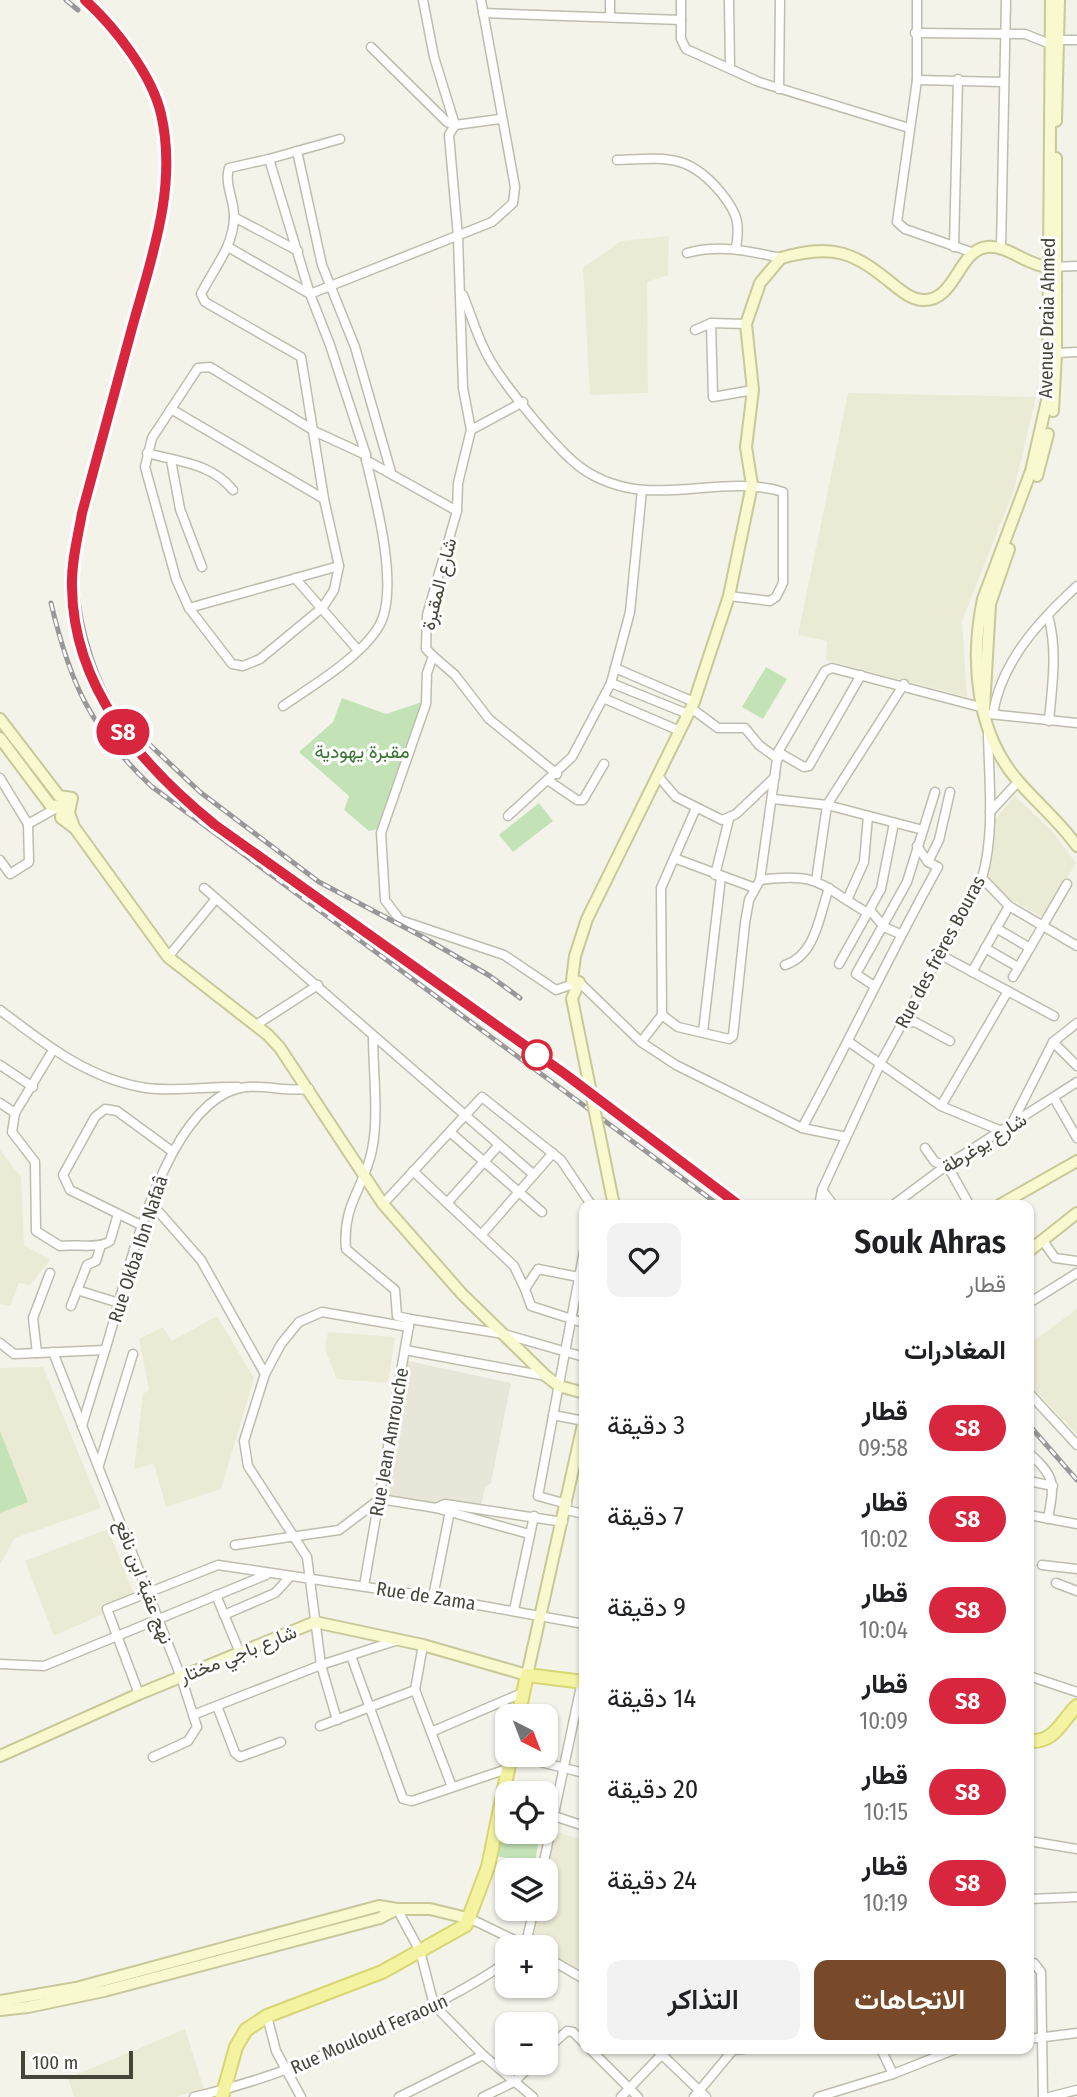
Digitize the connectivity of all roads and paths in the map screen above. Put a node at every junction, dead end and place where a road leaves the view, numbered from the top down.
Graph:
1 (423, 0) edge
2 (481, 0) edge
3 (610, 0) edge
4 (681, 0) edge
5 (729, 0) edge
6 (779, 0) edge
7 (916, 0) edge
8 (1006, 0) edge
9 (1051, 0) edge
10 (1059, 0) edge
11 (483, 13) junction
12 (610, 15) junction
13 (681, 20) junction
14 (915, 33) junction
15 (1004, 34) junction
16 (1077, 40) edge
17 (1054, 42) junction
18 (371, 47) dead end
19 (730, 67) junction
20 (958, 79) junction
21 (917, 80) junction
22 (1003, 82) junction
23 (779, 89) junction
24 (500, 119) junction
25 (455, 125) junction
26 (909, 128) junction
27 (340, 139) dead end
28 (297, 151) junction
29 (269, 159) junction
30 (617, 160) dead end
31 (234, 217) junction
32 (458, 237) junction
33 (228, 247) junction
34 (954, 247) junction
35 (736, 248) junction
36 (1001, 248) junction
37 (298, 251) junction
38 (687, 253) dead end
39 (974, 253) junction
40 (781, 258) junction
41 (1077, 266) edge
42 (1052, 267) junction
43 (461, 288) junction
44 (330, 289) junction
45 (310, 294) junction
46 (711, 323) junction
47 (746, 324) junction
48 (695, 330) dead end
49 (1077, 352) edge
50 (1056, 353) junction
51 (753, 390) junction
52 (523, 402) junction
53 (171, 409) junction
54 (471, 430) junction
55 (316, 432) junction
56 (147, 453) junction
57 (366, 458) junction
58 (171, 460) junction
59 (391, 472) junction
60 (752, 485) junction
61 (233, 490) dead end
62 (642, 490) junction
63 (324, 499) junction
64 (457, 511) junction
65 (1010, 537) junction
66 (339, 566) junction
67 (202, 567) dead end
68 (295, 578) junction
69 (1077, 586) edge
70 (729, 596) junction
71 (323, 607) junction
72 (189, 608) junction
73 (1048, 616) junction
74 (357, 649) junction
75 (433, 656) junction
76 (615, 668) junction
77 (861, 675) junction
78 (611, 683) junction
79 (904, 684) junction
80 (603, 698) junction
81 (283, 706) dead end
82 (691, 708) junction
83 (988, 712) junction
84 (0, 719) edge
85 (1049, 721) junction
86 (1077, 723) edge
87 (680, 731) junction
88 (988, 734) junction
89 (0, 738) edge
90 (778, 755) junction
91 (604, 764) dead end
92 (557, 774) junction
93 (659, 776) junction
94 (775, 777) junction
95 (0, 778) edge
96 (549, 781) junction
97 (1018, 782) junction
98 (4, 792) edge
99 (935, 792) dead end
100 (950, 792) dead end
101 (72, 798) junction
102 (773, 799) junction
103 (827, 804) junction
104 (62, 805) junction
105 (696, 808) junction
106 (990, 812) junction
107 (508, 816) dead end
108 (868, 816) junction
109 (729, 819) junction
110 (894, 823) junction
111 (28, 824) junction
112 (74, 827) junction
113 (923, 830) junction
114 (917, 846) junction
115 (1077, 846) edge
116 (674, 858) junction
117 (0, 860) edge
118 (928, 862) junction
119 (718, 876) junction
120 (982, 878) junction
121 (816, 881) junction
122 (757, 884) junction
123 (1067, 884) dead end
124 (204, 888) dead end
125 (829, 888) junction
126 (215, 900) junction
127 (847, 900) junction
128 (1009, 906) junction
129 (869, 911) junction
130 (1043, 926) junction
131 (884, 927) junction
132 (996, 928) junction
133 (900, 934) junction
134 (1077, 946) edge
135 (985, 948) junction
136 (1030, 948) junction
137 (939, 954) junction
138 (168, 957) junction
139 (839, 964) dead end
140 (785, 965) dead end
141 (1018, 967) junction
142 (972, 972) junction
143 (1013, 977) dead end
144 (579, 982) junction
145 (318, 985) junction
146 (872, 986) junction
147 (1008, 991) junction
148 (0, 1010) edge
149 (662, 1015) junction
150 (1054, 1016) dead end
151 (1077, 1023) edge
152 (901, 1024) junction
153 (256, 1026) junction
154 (703, 1032) junction
155 (373, 1036) junction
156 (950, 1041) dead end
157 (641, 1042) junction
158 (849, 1042) junction
159 (1054, 1042) junction
160 (53, 1050) junction
161 (881, 1062) junction
162 (0, 1065) edge
163 (1077, 1066) edge
164 (1077, 1082) edge
165 (33, 1087) junction
166 (242, 1087) junction
167 (309, 1089) junction
168 (1054, 1098) junction
169 (0, 1102) edge
170 (941, 1106) junction
171 (15, 1113) junction
172 (465, 1116) junction
173 (802, 1128) junction
174 (1007, 1129) junction
175 (450, 1132) junction
176 (846, 1137) junction
177 (1077, 1138) edge
178 (499, 1145) junction
179 (925, 1148) dead end
180 (173, 1152) junction
181 (553, 1153) junction
182 (1077, 1161) edge
183 (484, 1162) junction
184 (947, 1165) junction
185 (413, 1171) junction
186 (363, 1172) junction
187 (534, 1175) junction
188 (822, 1190) junction
189 (518, 1192) junction
190 (588, 1200) edge
191 (613, 1200) edge
192 (820, 1200) edge
193 (830, 1200) edge
194 (900, 1200) edge
195 (967, 1200) edge
196 (1009, 1200) edge
197 (151, 1203) junction
198 (447, 1203) junction
199 (383, 1204) junction
200 (542, 1212) dead end
201 (1077, 1213) edge
202 (118, 1214) junction
203 (143, 1226) junction
204 (483, 1233) junction
205 (1043, 1241) junction
206 (101, 1245) junction
207 (1034, 1247) edge
208 (1077, 1261) edge
209 (50, 1273) dead end
210 (1077, 1273) edge
211 (579, 1276) edge
212 (526, 1289) junction
213 (77, 1290) junction
214 (579, 1292) edge
215 (1034, 1300) edge
216 (119, 1303) junction
217 (71, 1306) dead end
218 (573, 1321) junction
219 (579, 1322) edge
220 (410, 1324) junction
221 (504, 1334) junction
222 (0, 1343) edge
223 (105, 1350) junction
224 (405, 1350) junction
225 (53, 1352) junction
226 (37, 1353) junction
227 (566, 1353) junction
228 (0, 1354) edge
229 (14, 1354) junction
230 (133, 1354) dead end
231 (579, 1356) edge
232 (265, 1374) junction
233 (546, 1376) junction
234 (559, 1386) junction
235 (579, 1392) edge
236 (1034, 1398) edge
237 (553, 1415) junction
238 (579, 1420) edge
239 (82, 1426) junction
240 (579, 1445) edge
241 (1077, 1445) edge
242 (1034, 1457) edge
243 (99, 1465) junction
244 (1034, 1482) edge
245 (1053, 1486) junction
246 (380, 1499) junction
247 (451, 1510) junction
248 (565, 1512) junction
249 (579, 1513) edge
250 (534, 1516) junction
251 (1034, 1516) edge
252 (1048, 1519) junction
253 (1077, 1524) edge
254 (530, 1534) junction
255 (294, 1536) junction
256 (235, 1545) dead end
257 (1042, 1564) dead end
258 (1077, 1569) edge
259 (267, 1574) junction
260 (290, 1577) junction
261 (310, 1577) junction
262 (1056, 1583) dead end
263 (364, 1586) junction
264 (1077, 1591) edge
265 (147, 1593) junction
266 (216, 1595) junction
267 (433, 1597) junction
268 (514, 1610) junction
269 (224, 1615) junction
270 (541, 1616) junction
271 (157, 1618) junction
272 (315, 1622) junction
273 (579, 1623) edge
274 (116, 1634) junction
275 (398, 1640) junction
276 (423, 1646) junction
277 (240, 1653) junction
278 (351, 1656) junction
279 (0, 1664) edge
280 (321, 1665) junction
281 (527, 1675) junction
282 (181, 1677) junction
283 (1034, 1678) edge
284 (579, 1681) edge
285 (415, 1690) junction
286 (1077, 1692) edge
287 (522, 1693) junction
288 (139, 1694) junction
289 (579, 1699) edge
290 (520, 1704) edge
291 (217, 1706) junction
292 (1077, 1706) edge
293 (372, 1707) junction
294 (193, 1715) junction
295 (337, 1720) junction
296 (320, 1726) dead end
297 (431, 1732) junction
298 (1034, 1741) edge
299 (281, 1742) dead end
300 (0, 1756) edge
301 (153, 1757) dead end
302 (558, 1766) edge
303 (564, 1768) junction
304 (507, 1769) joint
305 (579, 1772) edge
306 (452, 1787) junction
307 (558, 1797) edge
308 (558, 1817) edge
309 (579, 1824) edge
310 (1034, 1843) edge
311 (1077, 1849) edge
312 (1077, 1896) edge
313 (1034, 1899) edge
314 (397, 1909) junction
315 (471, 1919) junction
316 (503, 1935) edge
317 (420, 1951) junction
318 (558, 1963) edge
319 (1034, 1963) edge
320 (495, 1969) edge
321 (579, 1976) edge
322 (0, 2001) edge
323 (434, 2005) junction
324 (0, 2010) edge
325 (267, 2016) junction
326 (1077, 2033) edge
327 (579, 2038) edge
328 (1041, 2038) junction
329 (558, 2039) edge
330 (1034, 2039) edge
331 (595, 2054) edge
332 (659, 2054) edge
333 (665, 2054) edge
334 (730, 2054) edge
335 (883, 2054) edge
336 (938, 2054) edge
337 (483, 2055) junction
338 (287, 2072) junction
339 (893, 2074) junction
340 (520, 2075) edge
341 (513, 2082) junction
342 (629, 2088) junction
343 (1077, 2090) edge
344 (223, 2095) edge
345 (700, 2095) edge
346 (194, 2097) edge
347 (301, 2097) edge
348 (399, 2097) edge
349 (483, 2097) edge
350 (533, 2097) edge
351 (621, 2097) edge
352 (638, 2097) edge
353 (818, 2097) edge
354 (1043, 2097) edge
355 (1049, 2097) edge

1 - 25 street, شارع المقبرة
2 - 11 street
3 - 12 street
4 - 13 street
5 - 19 street
6 - 23 street
7 - 14 street
8 - 15 street
9 - 17 street, Avenue Draia Ahmed
10 - 17 street, Avenue Draia Ahmed
11 - 12 street
11 - 24 street
12 - 13 street
13 - 19 street
14 - 15 street
14 - 21 street
15 - 17 street
15 - 22 street
16 - 17 street
17 - 42 street, Avenue Draia Ahmed
18 - 25 street
19 - 23 street
20 - 21 street
20 - 22 street
20 - 34 street
21 - 26 street
22 - 36 street
23 - 26 street
24 - 25 street
24 - 32 street
25 - 32 street, شارع المقبرة
26 - 34 street
27 - 28 street
28 - 29 street
28 - 44 street
29 - 31 street
29 - 37 street
30 - 35 street
31 - 33 street
31 - 37 street
32 - 43 street, شارع المقبرة
32 - 44 street
33 - 45 street
33 - 55 street
34 - 39 street
35 - 38 street
35 - 40 street
36 - 39 street
36 - 42 street
37 - 45 street
39 - 40 street
40 - 47 street
41 - 42 street
42 - 50 street, Avenue Draia Ahmed
42 - 65 street, Avenue Draia Ahmed
43 - 52 street
43 - 54 street, شارع المقبرة
44 - 45 street
44 - 59 street
45 - 57 street
46 - 47 street
46 - 48 street
46 - 51 street
47 - 51 street
49 - 50 street
50 - 65 street, Avenue Draia Ahmed
51 - 60 street
52 - 54 street
52 - 62 street
53 - 55 street
53 - 56 street
53 - 63 street
54 - 64 street, شارع المقبرة
55 - 57 street
55 - 63 street
56 - 58 street
56 - 72 street
57 - 59 street
57 - 74 street
58 - 61 street
58 - 67 street
59 - 64 street
60 - 62 street
60 - 70 street
60 - 70 street
62 - 76 street
63 - 66 street
64 - 75 street, شارع المقبرة
65 - 83 street, Avenue Draia Ahmed
66 - 68 street
66 - 71 street
68 - 71 street
68 - 72 street
69 - 73 street
70 - 82 street
71 - 72 street
71 - 74 street
73 - 83 street
73 - 85 street
74 - 81 street
75 - 92 street
75 - 144 street, شارع المقبرة
76 - 78 street
76 - 82 street
77 - 79 street
77 - 90 street
77 - 90 street
78 - 80 street
78 - 82 street
79 - 83 street
79 - 103 street
80 - 87 street
80 - 92 street
82 - 87 street
82 - 90 street
83 - 85 street
83 - 88 street, Rue des frères Bouras
84 - 101 street
85 - 86 street
87 - 93 street
88 - 97 street
88 - 106 street, Rue des frères Bouras
89 - 104 street
90 - 94 street
91 - 96 street
92 - 96 street
93 - 105 street
93 - 144 street
94 - 102 street
94 - 109 street
95 - 98 street
96 - 107 street
97 - 106 street
97 - 115 street
98 - 111 street
99 - 113 street
100 - 118 street
101 - 104 street
101 - 112 street
102 - 103 street
102 - 122 street
103 - 108 street
103 - 121 street
104 - 111 street
104 - 112 street
105 - 109 street
105 - 116 street
106 - 120 street, Rue des frères Bouras
108 - 110 street
108 - 127 street
109 - 119 street
110 - 113 street
110 - 129 street
111 - 117 street
112 - 138 street
113 - 114 street
114 - 118 street
114 - 131 street
116 - 119 street
116 - 149 street
118 - 133 street
119 - 122 street
119 - 154 street
120 - 128 street
120 - 137 street, Rue des frères Bouras
121 - 122 street
121 - 125 street
122 - 154 street
123 - 130 street
124 - 126 street
125 - 127 street
125 - 140 street
126 - 138 street
126 - 145 street
127 - 129 street
128 - 130 street
128 - 132 street
129 - 131 street
129 - 139 street
130 - 134 street
130 - 136 street
131 - 133 street
131 - 146 street
132 - 135 street
132 - 136 street
133 - 146 street
135 - 141 street
135 - 142 street
136 - 141 street
137 - 142 street
137 - 152 street, Rue des frères Bouras
138 - 153 street
141 - 143 street
142 - 147 street
144 - 157 street
144 - 191 street, bridge
145 - 153 street
145 - 155 street
146 - 158 street
147 - 150 street
147 - 170 street
148 - 160 street
149 - 154 street
149 - 157 street
151 - 159 street
152 - 156 street
152 - 161 street, Rue des frères Bouras
153 - 167 street
155 - 172 street
155 - 186 street
157 - 173 street
158 - 161 street
158 - 173 street
159 - 163 street
159 - 174 street
160 - 165 street
160 - 166 street
161 - 170 street
161 - 176 street
162 - 165 street
164 - 168 street, شارع يوغرطة
165 - 171 street
166 - 167 street, Rue Okba Ibn Nafaâ
166 - 180 street, Rue Okba Ibn Nafaâ
167 - 186 street
168 - 174 street, شارع يوغرطة
168 - 177 street
169 - 171 street
170 - 174 street
171 - 206 street
172 - 175 street
172 - 178 street
172 - 181 street
173 - 176 street
174 - 184 street, شارع يوغرطة
175 - 183 street
175 - 185 street
176 - 188 street
178 - 183 street
178 - 187 street
179 - 184 street
180 - 197 street, Rue Okba Ibn Nafaâ
180 - 202 street
181 - 187 street
181 - 190 street
182 - 196 street
183 - 189 street
183 - 198 street
184 - 194 street, شارع يوغرطة
184 - 195 street
185 - 198 street
185 - 199 street
186 - 199 street
186 - 220 street
187 - 189 street
188 - 192 street
188 - 193 street
189 - 200 street
189 - 204 street
197 - 203 street, Rue Okba Ibn Nafaâ
197 - 232 street
198 - 204 street
199 - 221 street
201 - 205 street
202 - 203 street
202 - 206 street
203 - 216 street, Rue Okba Ibn Nafaâ
204 - 212 street
205 - 207 street
205 - 208 street
206 - 213 street
209 - 226 street
210 - 215 street
211 - 212 street
212 - 218 street
213 - 216 street
213 - 217 street
214 - 218 street
216 - 223 street, Rue Okba Ibn Nafaâ
218 - 219 street
218 - 227 street
220 - 221 street
220 - 224 street, Rue Jean Amrouche
220 - 232 street
221 - 227 street
221 - 233 street
222 - 229 street
223 - 225 street
223 - 239 street, Rue Okba Ibn Nafaâ
224 - 233 street
224 - 246 street, Rue Jean Amrouche
225 - 226 street
225 - 239 street, نهج عقبة ابن نافع
226 - 229 street
227 - 231 street
227 - 234 street
228 - 229 street
230 - 243 street
232 - 255 street
233 - 234 street
234 - 235 street
234 - 237 street
236 - 241 street
237 - 238 street
237 - 248 street
239 - 243 street, نهج عقبة ابن نافع
240 - 248 street
242 - 245 street
243 - 265 street, نهج عقبة ابن نافع
244 - 245 street
245 - 252 street
246 - 247 street
246 - 255 street
246 - 263 street, Rue Jean Amrouche
247 - 250 street
247 - 254 street
247 - 267 street
248 - 249 street
248 - 250 street
248 - 270 street
250 - 254 street
251 - 252 street
252 - 253 street
254 - 268 street
255 - 256 street
255 - 261 street
257 - 258 street
259 - 260 street, Rue de Zama
259 - 265 street, Rue de Zama
259 - 266 street
260 - 261 street, Rue de Zama
260 - 269 street
261 - 263 street, Rue de Zama
261 - 272 street
262 - 264 street
263 - 267 street, Rue de Zama
265 - 271 street, نهج عقبة ابن نافع
265 - 274 street, Rue de Zama
266 - 269 street
266 - 271 street
267 - 268 street, Rue de Zama
268 - 270 street, Rue de Zama
269 - 277 street
270 - 273 street, Rue de Zama
270 - 281 street
271 - 274 street
271 - 282 street, نهج عقبة ابن نافع
272 - 275 street, شارع باجي مختار
272 - 277 street, شارع باجي مختار
272 - 280 street
274 - 279 street
274 - 288 street
275 - 276 street, شارع باجي مختار
275 - 278 street
276 - 281 street, شارع باجي مختار
276 - 285 street
277 - 282 street, شارع باجي مختار
278 - 280 street
278 - 293 street
280 - 291 street
280 - 295 street
281 - 284 main road
281 - 287 main road
282 - 288 street, شارع باجي مختار
282 - 294 street, نهج عقبة ابن نافع
283 - 286 street
285 - 293 street
285 - 297 street
287 - 290 main road
287 - 297 street
288 - 300 street, شارع باجي مختار
289 - 303 street
291 - 294 street
291 - 299 street
292 - 298 main road
293 - 295 street
293 - 306 street
294 - 301 street
295 - 296 street
297 - 306 street
302 - 303 street
303 - 305 street
303 - 307 street
304 - 306 street
304 - 315 main road
308 - 309 street
310 - 311 street
312 - 313 street
314 - 315 street
314 - 317 street
314 - 322 street
314 - 324 street
315 - 316 street
315 - 317 main road
317 - 323 street
317 - 325 main road
318 - 321 street
319 - 328 street
320 - 323 street, Rue Mouloud Feraoun
323 - 337 street
323 - 338 street, Rue Mouloud Feraoun
325 - 338 street
325 - 344 main road
326 - 328 street
327 - 329 street
328 - 330 street
328 - 354 street
331 - 342 street
332 - 342 street
333 - 345 street
334 - 345 street
335 - 339 street
336 - 339 street
337 - 341 street
337 - 348 street
338 - 344 street, Rue Mouloud Feraoun
338 - 347 street
339 - 353 street
340 - 341 street
341 - 349 street
341 - 350 street
342 - 351 street
342 - 352 street
343 - 355 street
344 - 346 street, Rue Mouloud Feraoun

